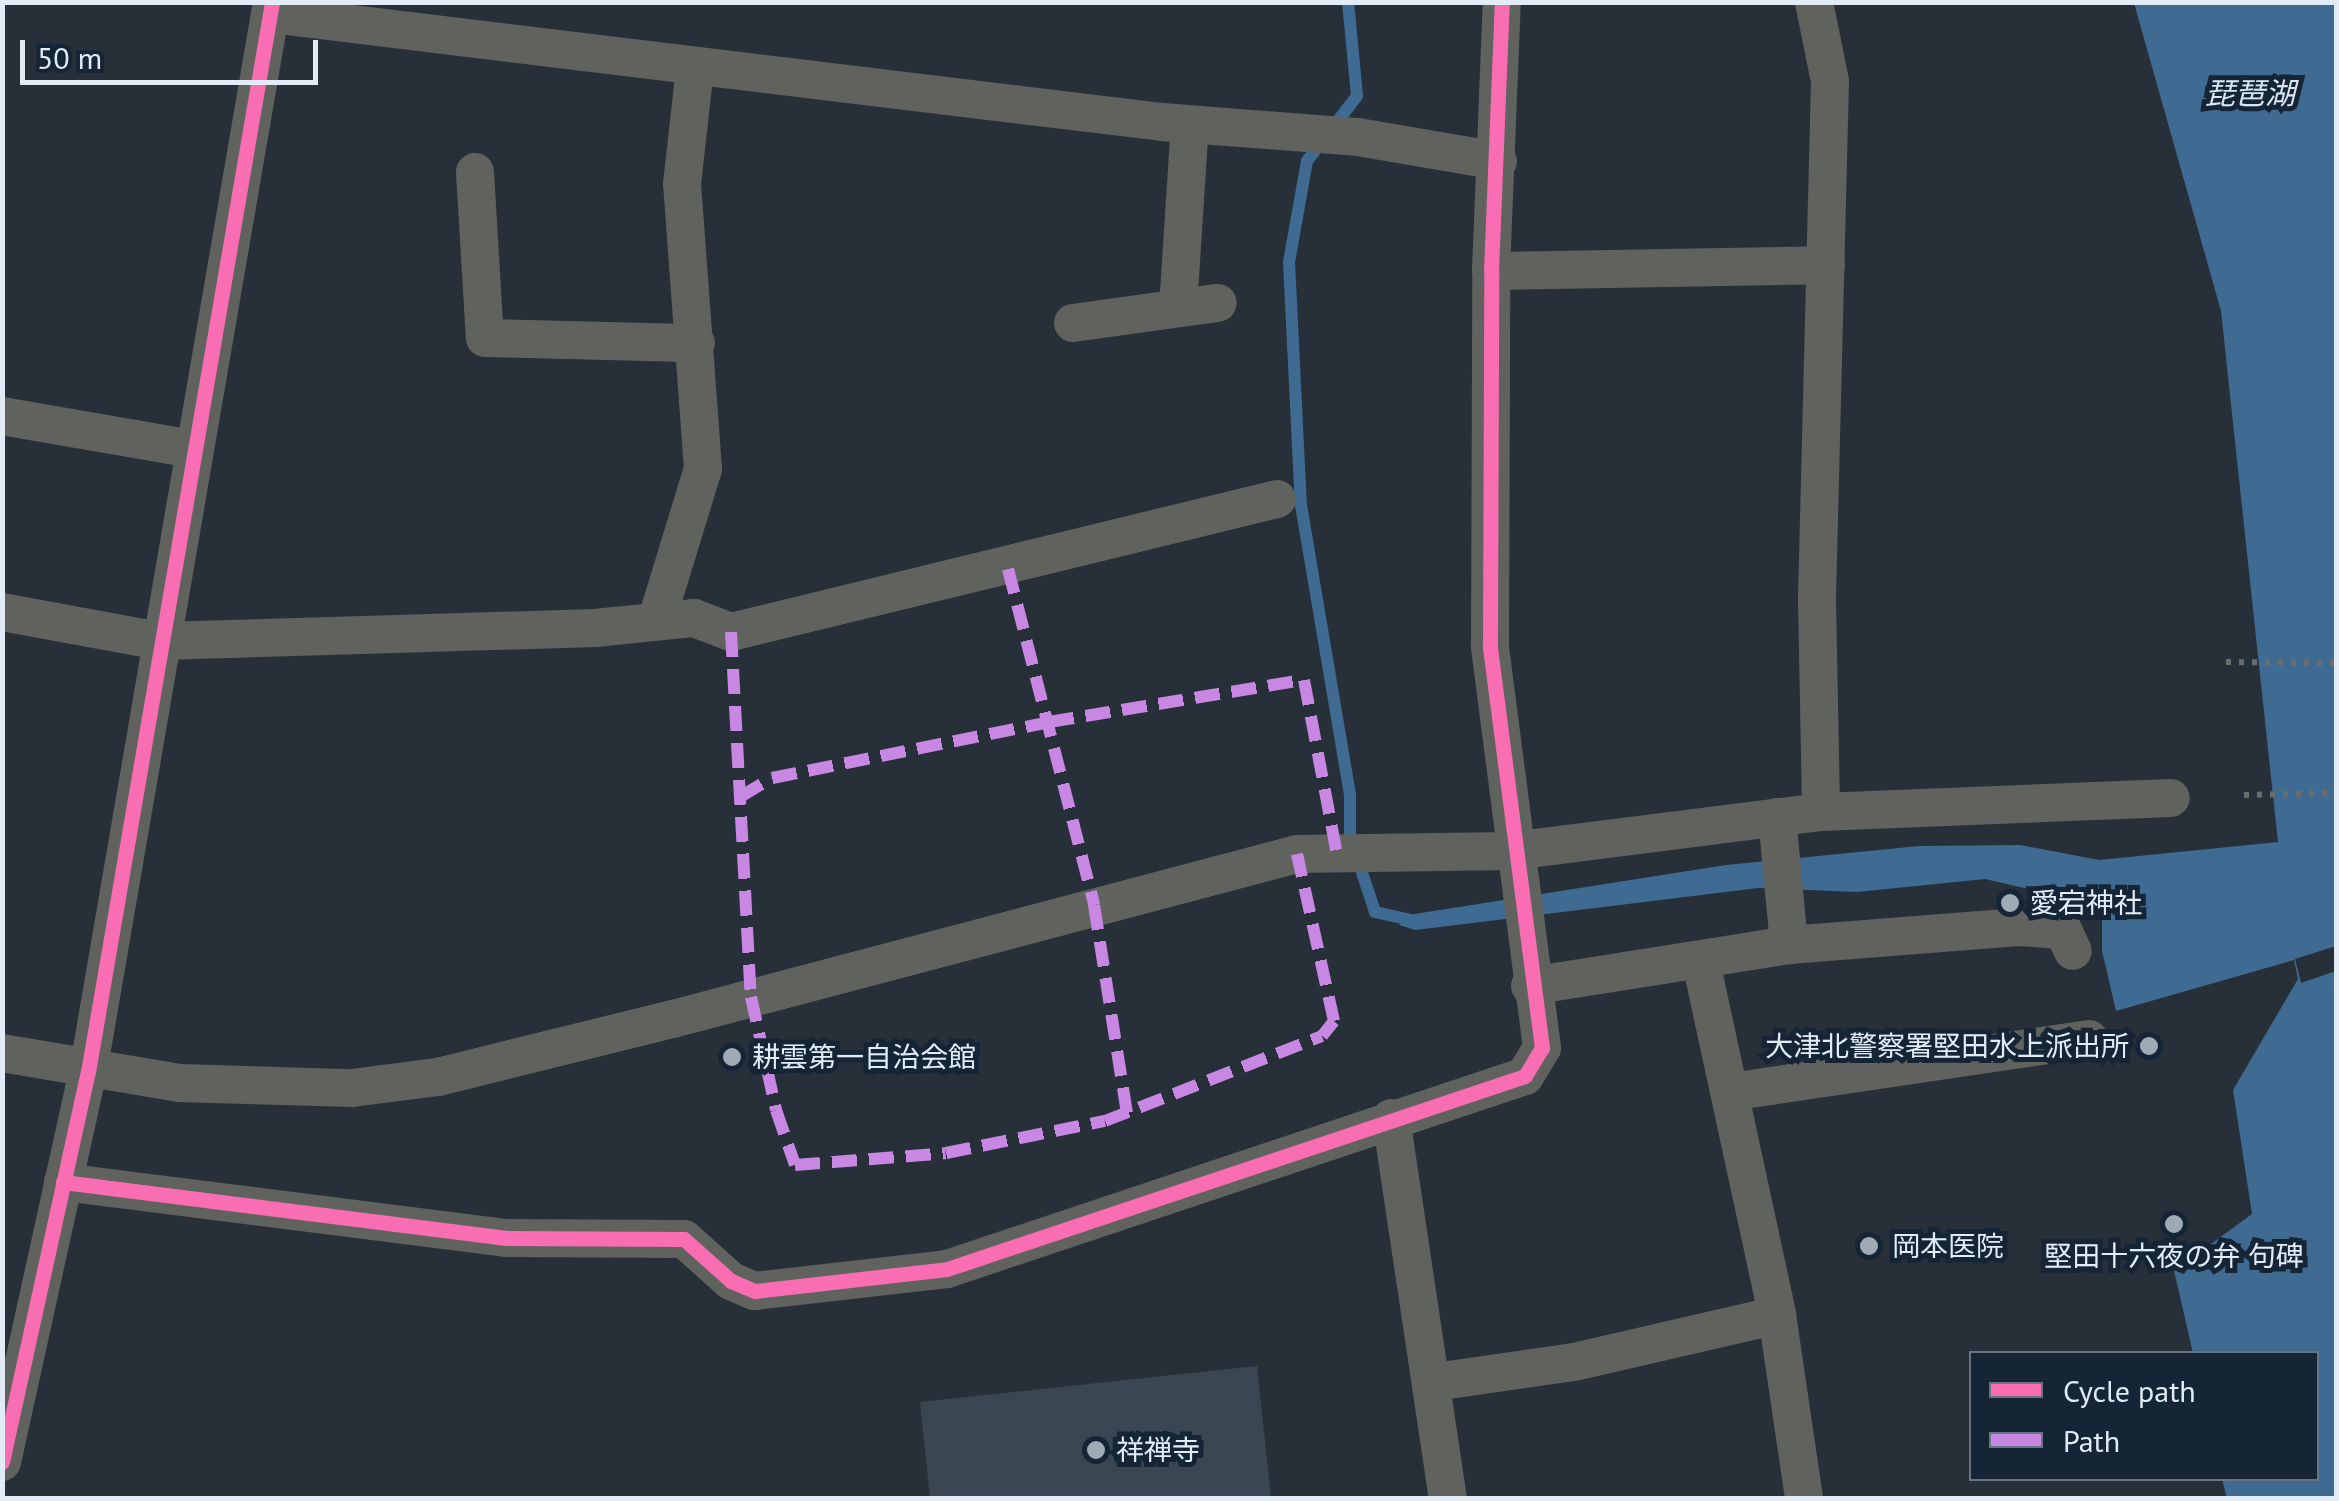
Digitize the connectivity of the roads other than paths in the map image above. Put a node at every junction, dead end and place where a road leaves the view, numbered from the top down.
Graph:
1 (1502, 2) edge
2 (1814, 2) edge
3 (271, 8) edge
4 (695, 69) junction
5 (1190, 124) junction
6 (1498, 161) junction
7 (475, 172) dead end
8 (1826, 266) junction
9 (1492, 271) junction
10 (1218, 302) dead end
11 (1178, 308) junction
12 (1073, 323) dead end
13 (696, 344) junction
14 (2, 416) edge
15 (194, 449) junction
16 (1277, 499) dead end
17 (2, 612) edge
18 (658, 619) junction
19 (160, 641) junction
20 (2171, 798) dead end
21 (1821, 812) junction
22 (1779, 833) junction
23 (1514, 864) junction
24 (1789, 945) junction
25 (2073, 951) dead end
26 (1701, 962) junction
27 (1530, 986) junction
28 (2089, 1039) dead end
29 (2, 1053) edge
30 (88, 1072) junction
31 (1730, 1092) junction
32 (1390, 1118) junction
33 (63, 1182) junction
34 (1777, 1315) junction
35 (1435, 1382) junction
36 (2, 1462) edge
37 (1448, 1498) edge
38 (1804, 1498) edge

1 - 6 street
2 - 8 street
3 - 4 street
3 - 15 street
4 - 5 street
4 - 13 street
5 - 6 street
5 - 11 street
6 - 9 street
7 - 13 street
8 - 9 street
8 - 21 street
9 - 23 street
10 - 11 street
11 - 12 street
13 - 18 street
14 - 15 street
15 - 19 street
16 - 18 street
17 - 19 street
18 - 19 street
19 - 30 street
20 - 21 street
21 - 22 street
22 - 23 street
22 - 24 street
23 - 27 street
23 - 30 street
24 - 25 street
24 - 26 street
26 - 27 street
26 - 31 street
27 - 32 street
28 - 31 street
29 - 30 street
30 - 33 street
31 - 34 street
32 - 33 street
32 - 35 street
33 - 36 street
34 - 35 street
34 - 38 street
35 - 37 street

